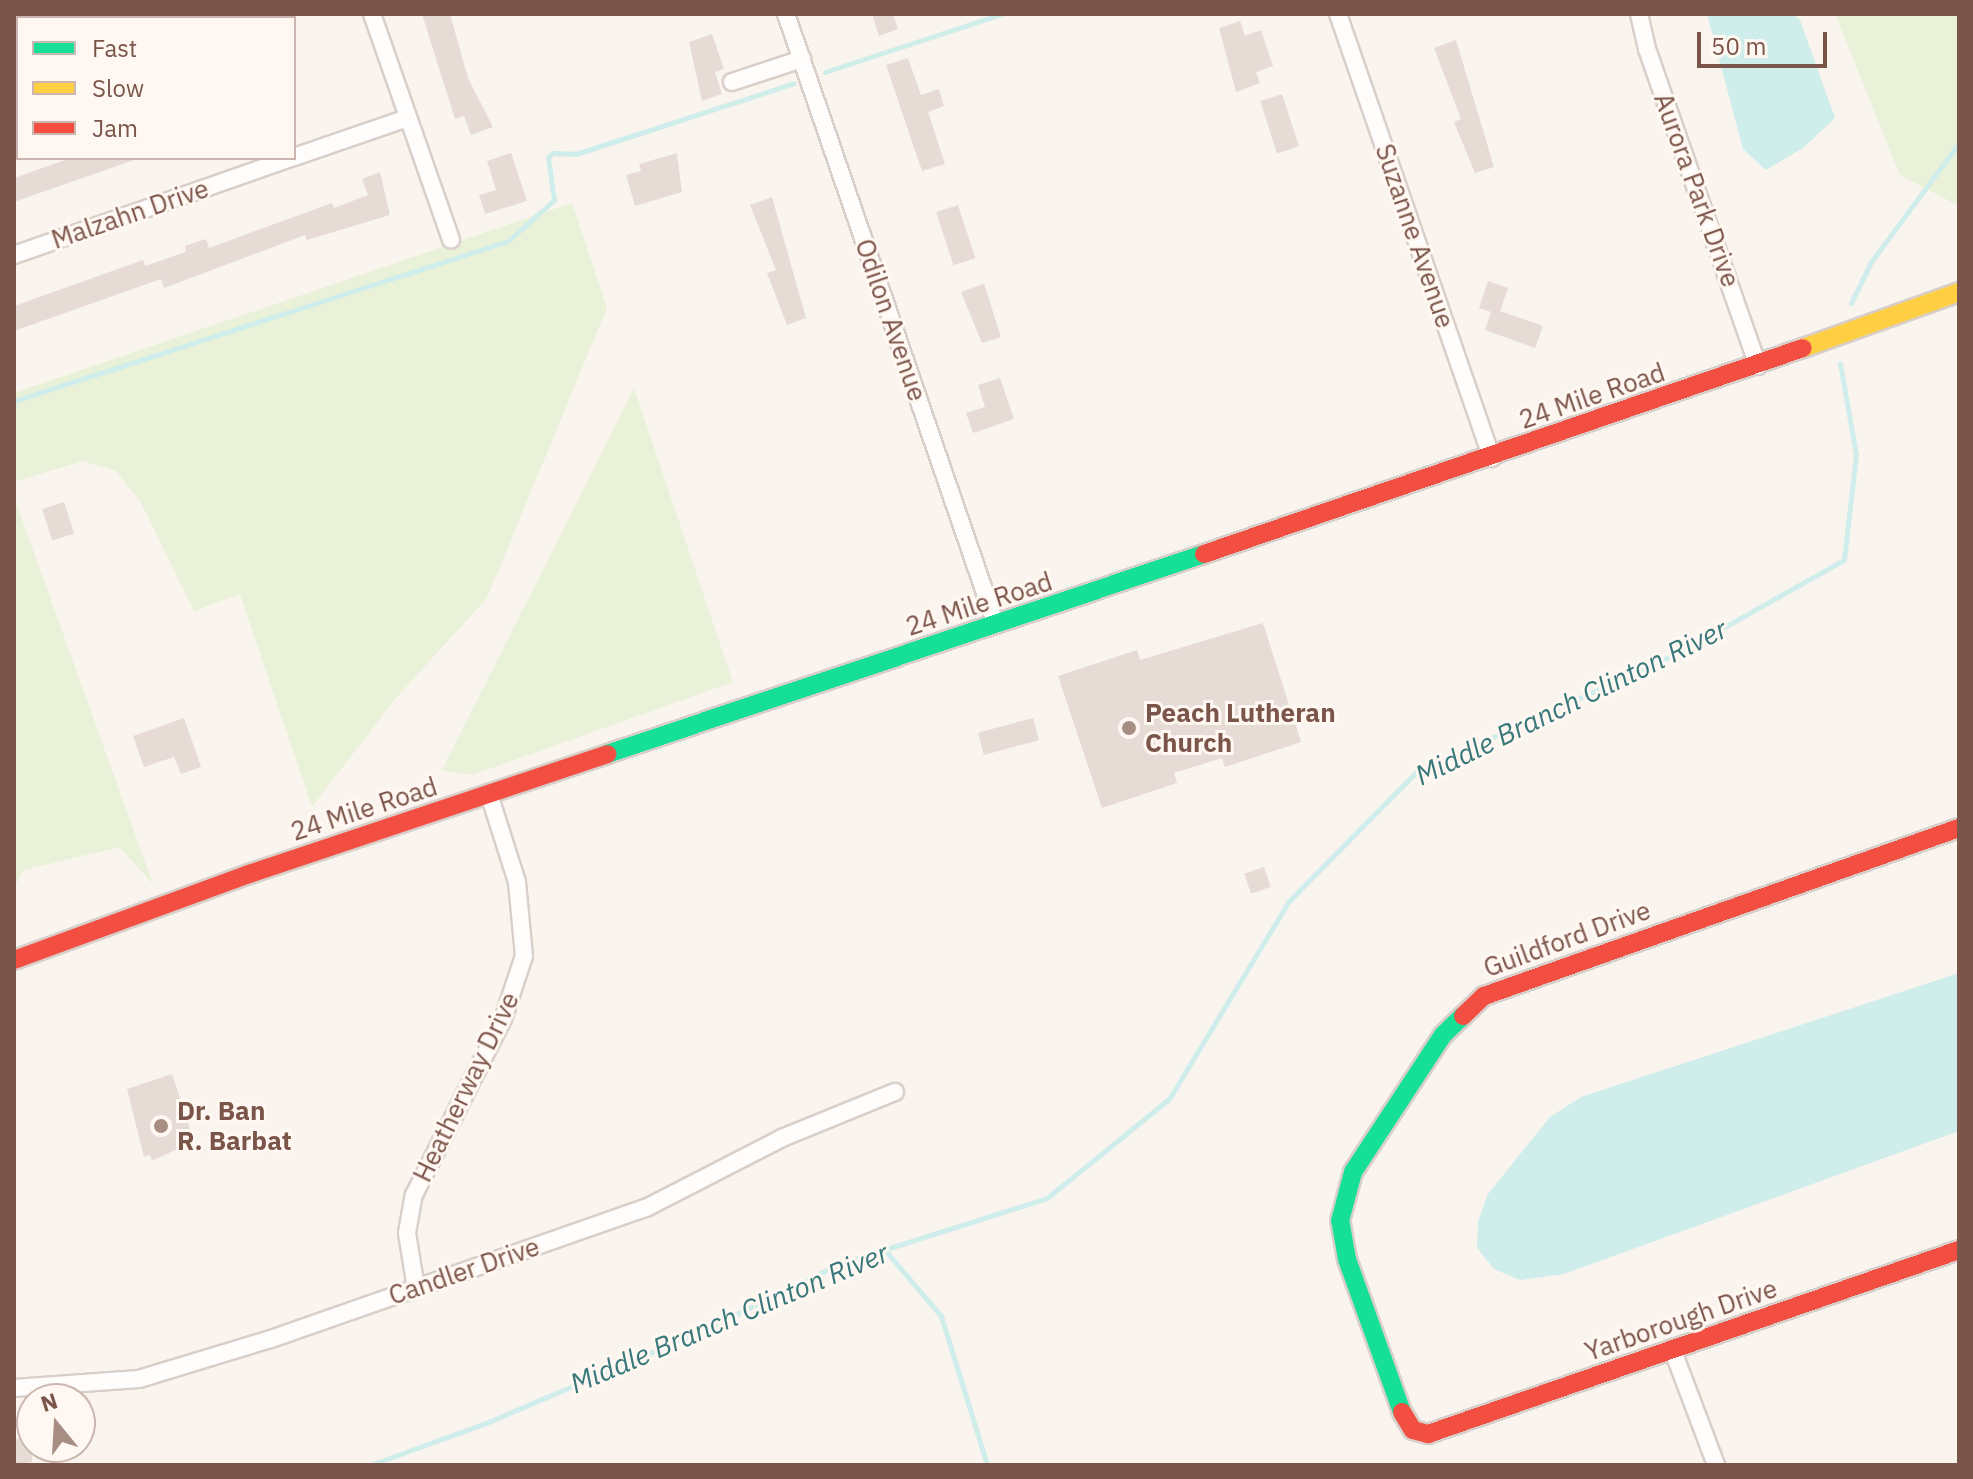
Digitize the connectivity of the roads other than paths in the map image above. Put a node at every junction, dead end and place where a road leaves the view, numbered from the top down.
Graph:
1 (372, 14) edge
2 (786, 14) edge
3 (1338, 14) edge
4 (1639, 14) edge
5 (802, 59) junction
6 (732, 82) dead end
7 (407, 118) junction
8 (296, 156) edge
9 (283, 160) edge
10 (451, 240) dead end
11 (14, 255) edge
12 (1959, 292) edge
13 (1758, 366) junction
14 (1492, 458) junction
15 (996, 625) junction
16 (489, 794) junction
17 (1959, 828) edge
18 (14, 960) edge
19 (895, 1092) dead end
20 (1959, 1250) edge
21 (416, 1288) junction
22 (1673, 1351) junction
23 (14, 1388) edge
24 (1419, 1433) joint
25 (1716, 1465) edge

1 - 7 street
2 - 5 street, Odilon Avenue
3 - 14 street, Suzanne Avenue
4 - 13 street, Aurora Park Drive
5 - 6 street
5 - 15 street, Odilon Avenue
7 - 8 street, Malzahn Drive
7 - 10 street
9 - 11 street, Malzahn Drive
12 - 13 street, 24 Mile Road
13 - 14 street, 24 Mile Road
14 - 15 street, 24 Mile Road
15 - 16 street, 24 Mile Road
16 - 18 street, 24 Mile Road
16 - 21 street, Heatherway Drive
17 - 24 street, Guildford Drive
19 - 21 street, Candler Drive
20 - 22 street, Yarborough Drive
21 - 23 street, Candler Drive
22 - 24 street, Yarborough Drive
22 - 25 street

